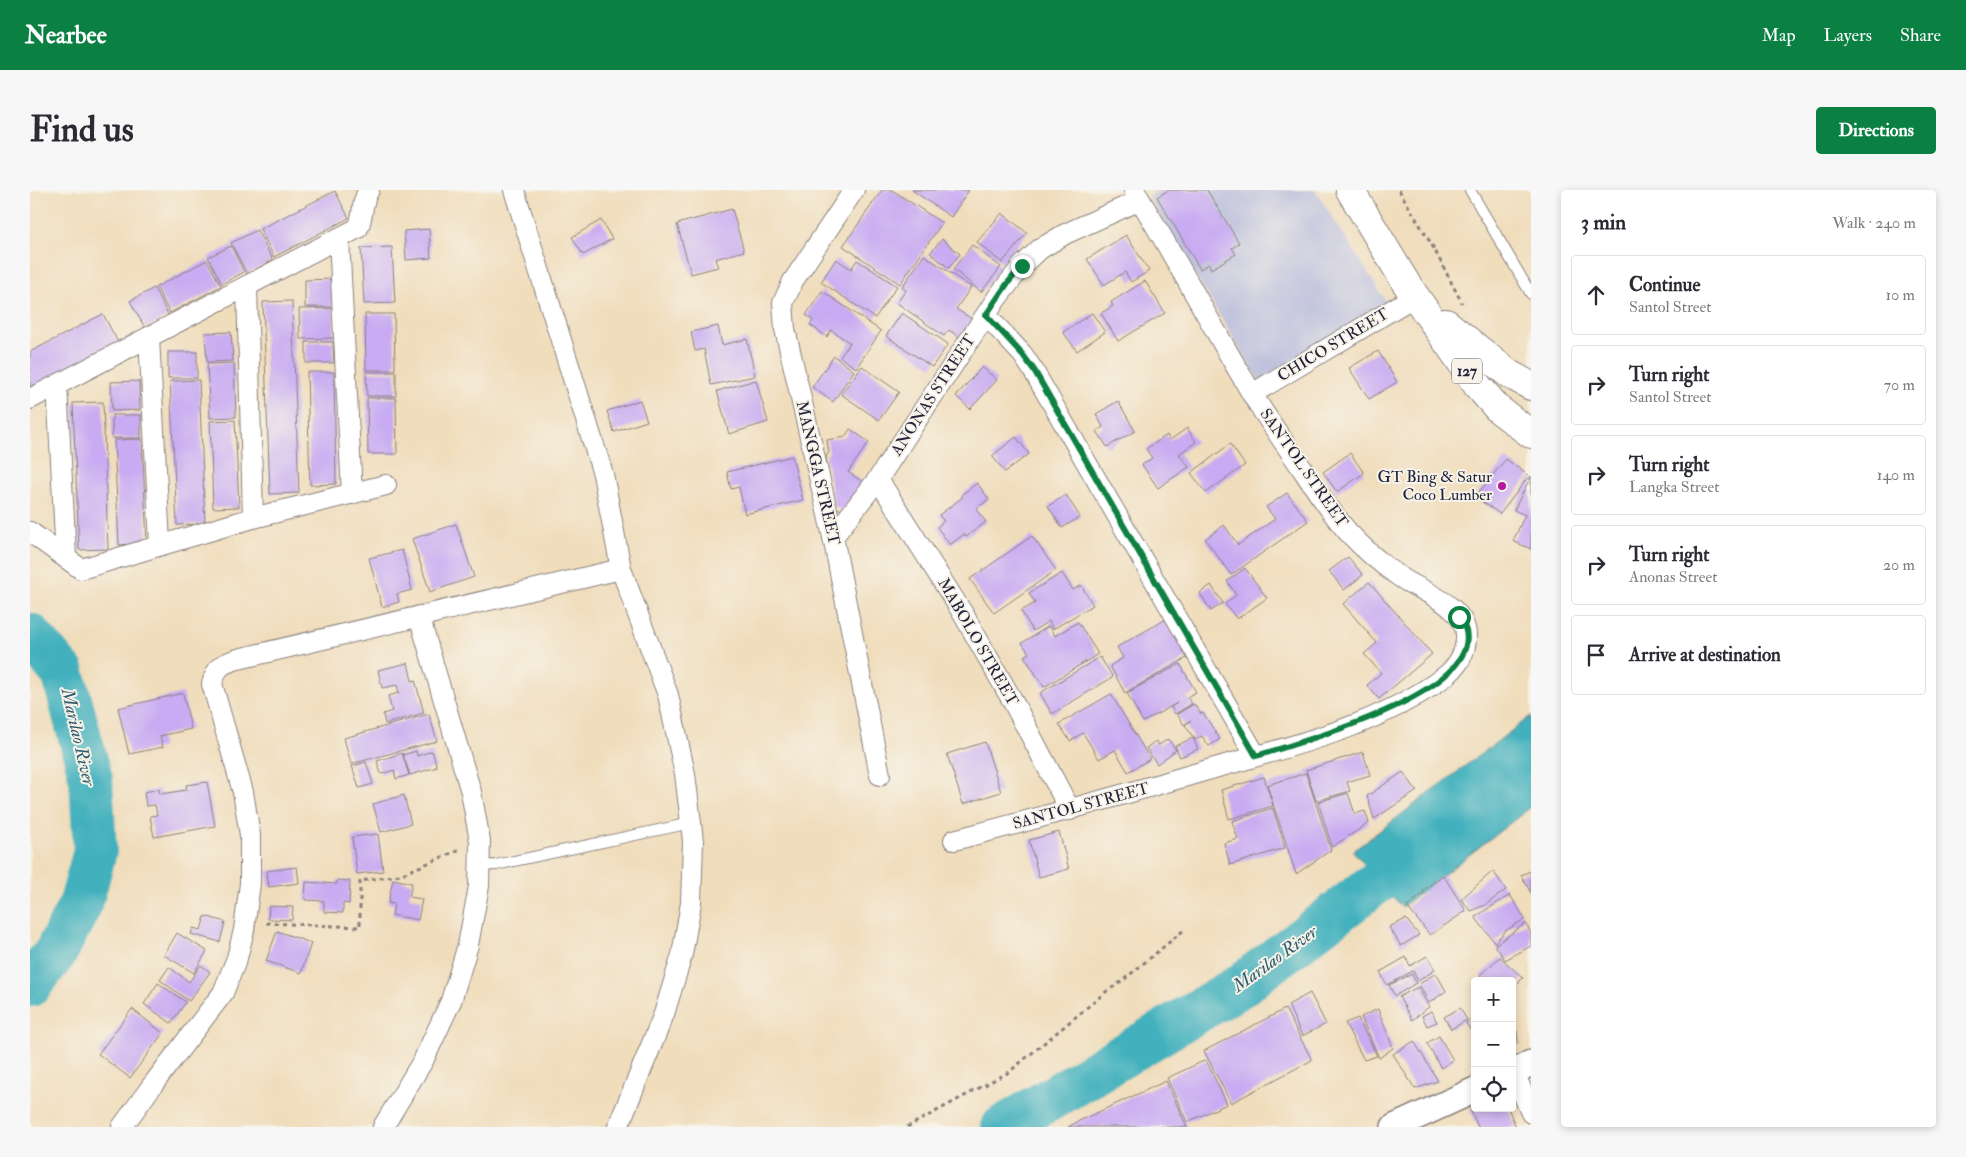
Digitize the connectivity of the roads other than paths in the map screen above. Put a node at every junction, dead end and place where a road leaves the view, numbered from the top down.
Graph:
1 (369, 190) edge
2 (514, 190) edge
3 (854, 190) edge
4 (1350, 190) edge
5 (1470, 190) edge
6 (1137, 195) edge
7 (340, 238) junction
8 (247, 286) junction
9 (1531, 294) edge
10 (1415, 296) junction
11 (986, 315) junction
12 (149, 337) junction
13 (57, 385) junction
14 (1531, 386) edge
15 (1252, 394) junction
16 (30, 399) edge
17 (1531, 434) edge
18 (878, 479) junction
19 (386, 485) dead end
20 (352, 494) junction
21 (253, 518) junction
22 (30, 532) edge
23 (833, 537) junction
24 (160, 544) junction
25 (66, 558) junction
26 (620, 569) junction
27 (419, 616) junction
28 (1256, 756) junction
29 (880, 775) dead end
30 (1070, 810) junction
31 (691, 823) junction
32 (954, 840) dead end
33 (479, 866) junction
34 (1519, 1069) edge
35 (1471, 1092) edge
36 (1531, 1113) edge
37 (122, 1127) edge
38 (383, 1127) edge
39 (618, 1127) edge
40 (1394, 1127) edge

1 - 7 street
2 - 26 street
3 - 23 street, MANGGA STREET
4 - 10 main road, 127
5 - 9 lane
6 - 11 street, ANONAS STREET
6 - 15 street, SANTOL STREET
7 - 8 street
7 - 20 street
8 - 12 street
8 - 21 street
10 - 14 main road, 127
10 - 15 street, CHICO STREET
10 - 17 main road, 127
11 - 18 street, ANONAS STREET
11 - 28 street
12 - 13 street
12 - 24 street
13 - 16 street
13 - 25 street
15 - 28 street, SANTOL STREET
18 - 23 street, ANONAS STREET
18 - 30 street, MABOLO STREET
19 - 20 street
20 - 21 street
21 - 24 street
22 - 25 street
23 - 29 street, MANGGA STREET
24 - 25 street
26 - 27 street
26 - 31 street
27 - 33 street
27 - 37 street
28 - 30 street, SANTOL STREET
30 - 32 street, SANTOL STREET
31 - 33 lane
31 - 39 street
33 - 38 street
34 - 36 street
35 - 40 street

